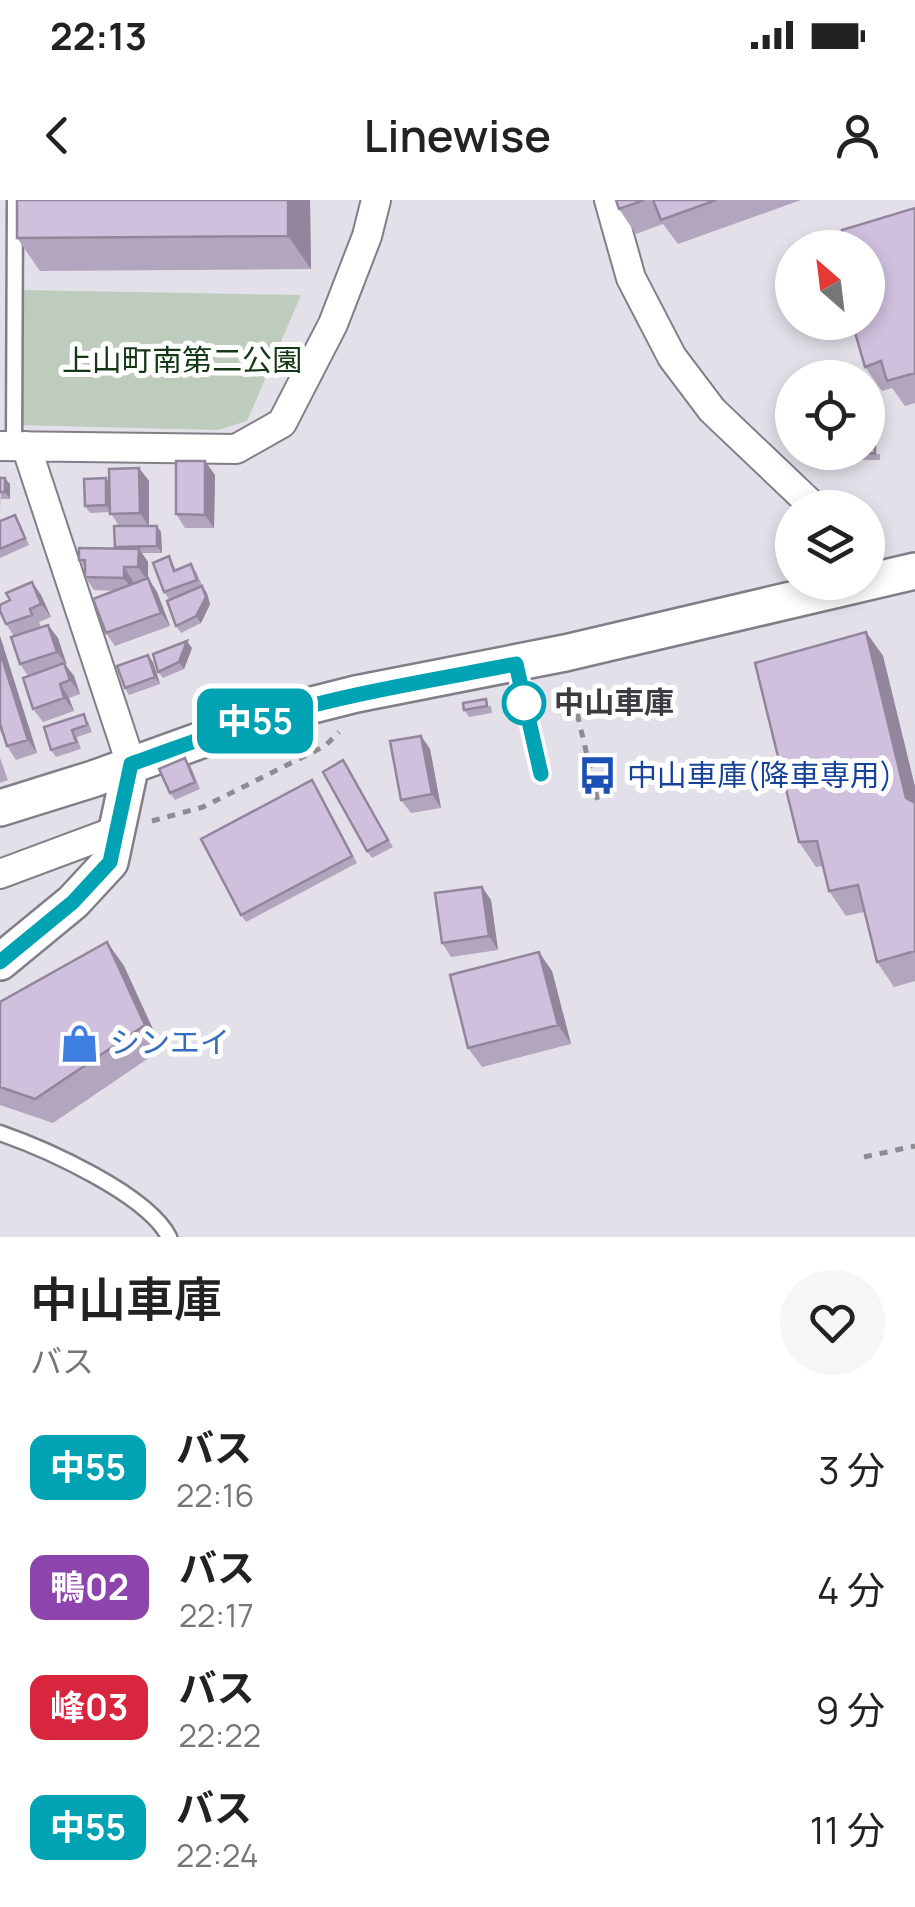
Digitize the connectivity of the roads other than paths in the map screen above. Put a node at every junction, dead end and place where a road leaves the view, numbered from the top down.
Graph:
1 (15, 200) edge
2 (376, 200) edge
3 (609, 200) edge
4 (6, 303) edge
5 (13, 446) edge
6 (796, 490) edge
7 (915, 572) edge
8 (885, 578) edge
9 (789, 600) edge
10 (516, 664) junction
11 (131, 764) junction
12 (541, 774) dead end
13 (0, 808) edge
14 (118, 830) junction
15 (0, 874) edge
16 (0, 962) edge
17 (0, 1134) edge
18 (169, 1237) edge

1 - 4 lane
2 - 5 street
3 - 6 street
4 - 5 lane
5 - 11 street
7 - 8 street
9 - 10 street
10 - 11 street
10 - 12 lane
11 - 13 street
11 - 14 street
14 - 15 street
14 - 16 street
17 - 18 lane

